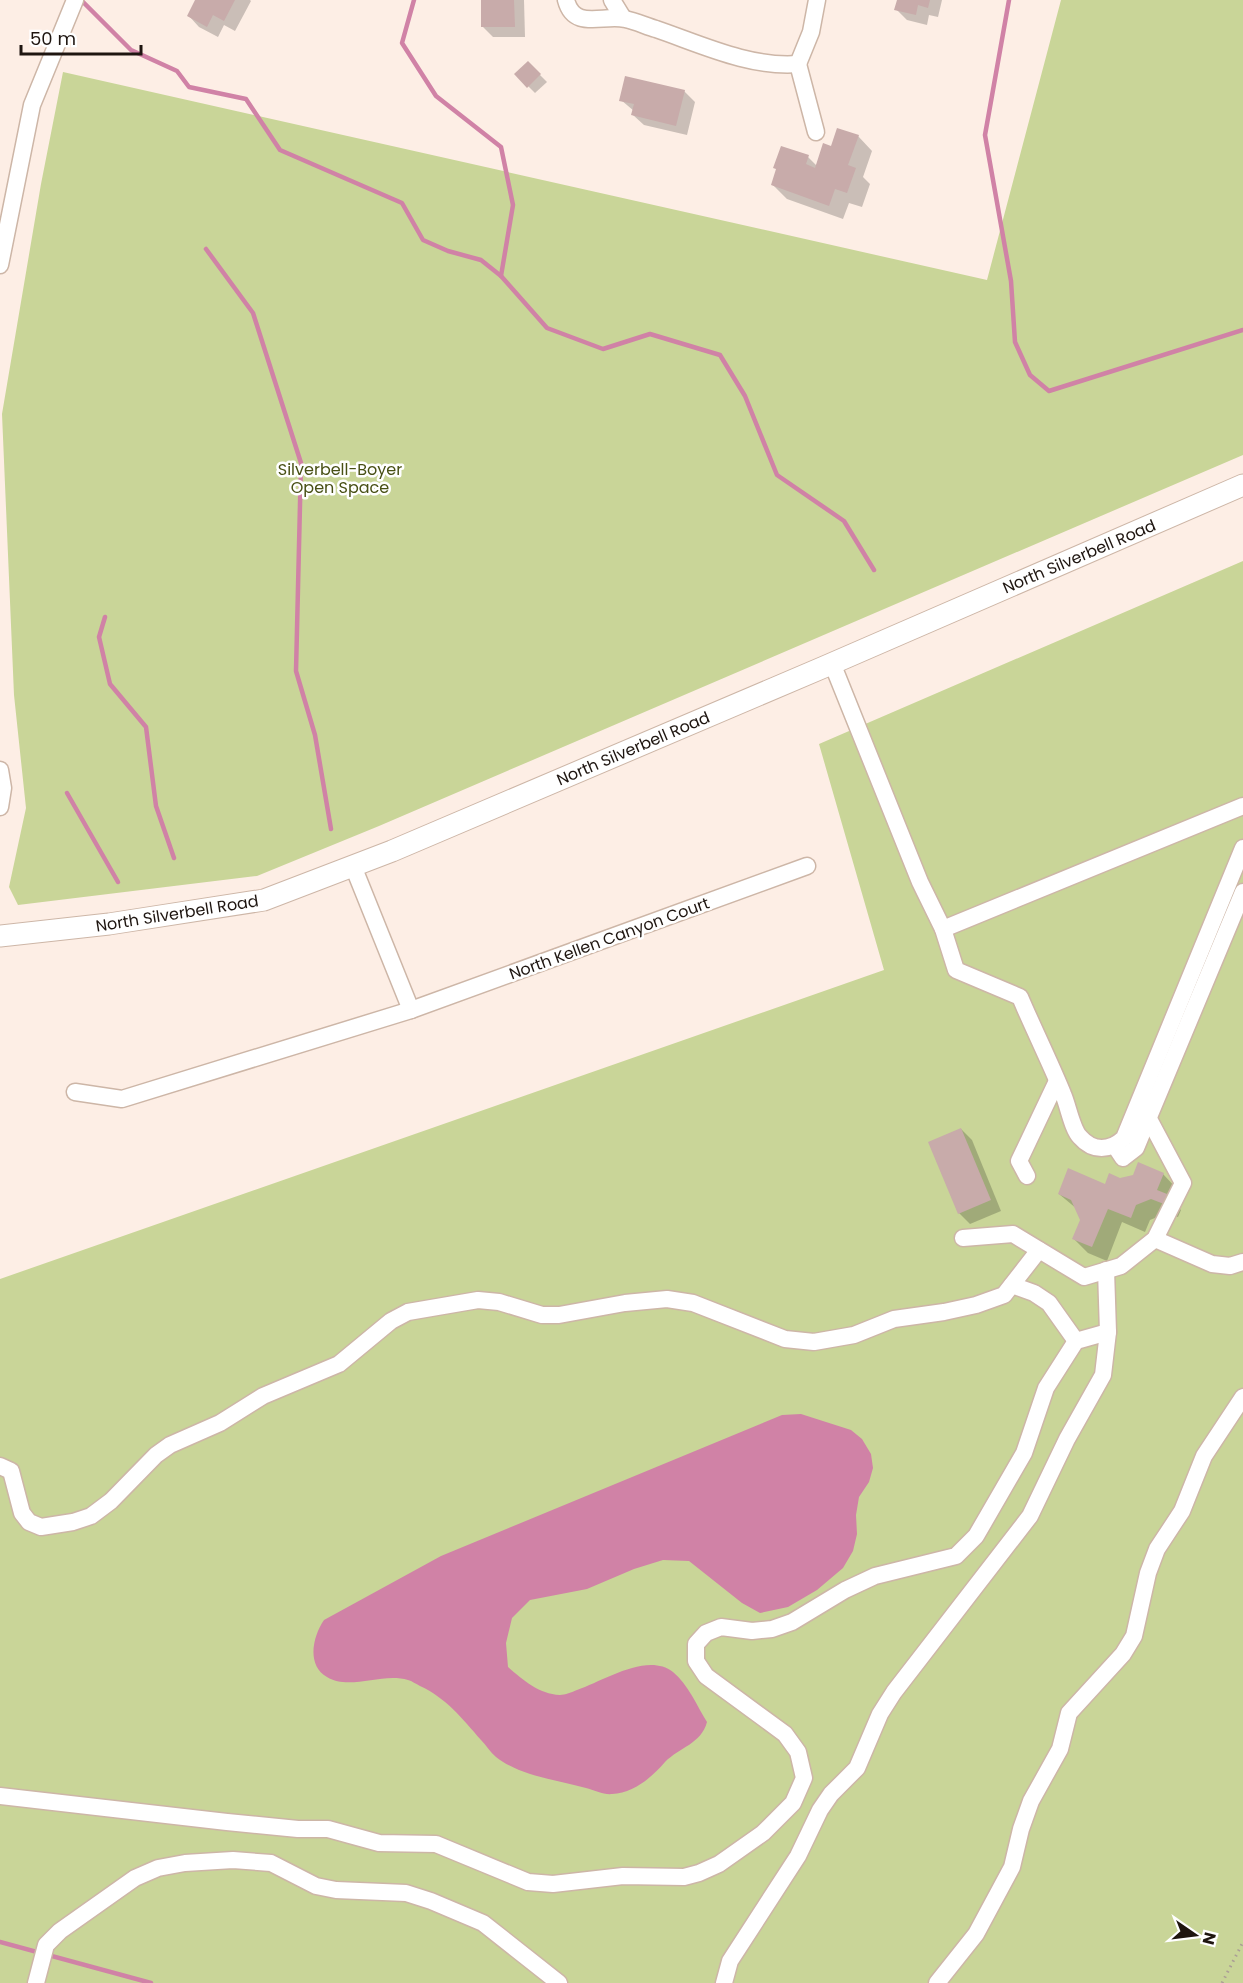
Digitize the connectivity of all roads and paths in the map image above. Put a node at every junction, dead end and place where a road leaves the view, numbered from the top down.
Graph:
1 (75, 0) edge
2 (566, 0) edge
3 (612, 0) edge
4 (818, 0) edge
5 (623, 18) junction
6 (798, 64) junction
7 (816, 132) dead end
8 (1, 244) edge
9 (0, 265) edge
10 (1243, 485) edge
11 (832, 663) junction
12 (0, 770) edge
13 (1243, 806) edge
14 (0, 807) edge
15 (1243, 848) edge
16 (353, 866) junction
17 (807, 866) dead end
18 (1243, 892) edge
19 (943, 929) junction
20 (0, 936) edge
21 (411, 1010) junction
22 (1057, 1081) junction
23 (75, 1092) dead end
24 (1149, 1119) junction
25 (1114, 1146) junction
26 (1027, 1176) dead end
27 (963, 1238) dead end
28 (1155, 1239) junction
29 (1039, 1250) junction
30 (1243, 1262) edge
31 (1106, 1270) junction
32 (1012, 1285) junction
33 (1108, 1332) junction
34 (1076, 1341) junction
35 (1243, 1397) edge
36 (0, 1466) edge
37 (0, 1796) edge
38 (1243, 1942) edge
39 (36, 1983) edge
40 (558, 1983) edge
41 (724, 1983) edge
42 (937, 1983) edge
43 (1222, 1983) edge

1 - 8 street
2 - 5 street
3 - 5 street
4 - 6 street
5 - 6 street
6 - 7 street
8 - 9 street
10 - 11 main road, North Silverbell Road
11 - 16 main road, North Silverbell Road
11 - 19 street
12 - 14 street
13 - 19 street
15 - 25 street
16 - 20 main road, North Silverbell Road
16 - 21 street
17 - 21 street, North Kellen Canyon Court
18 - 24 street
19 - 22 street
21 - 23 street, North Kellen Canyon Court
22 - 25 street
22 - 26 street
24 - 25 street
24 - 28 street
27 - 29 street
28 - 30 street
28 - 31 street
29 - 31 street
29 - 32 street
31 - 33 street
32 - 34 street
32 - 36 street
33 - 34 street
33 - 41 street
34 - 37 street
35 - 42 street
38 - 43 path
39 - 40 street

